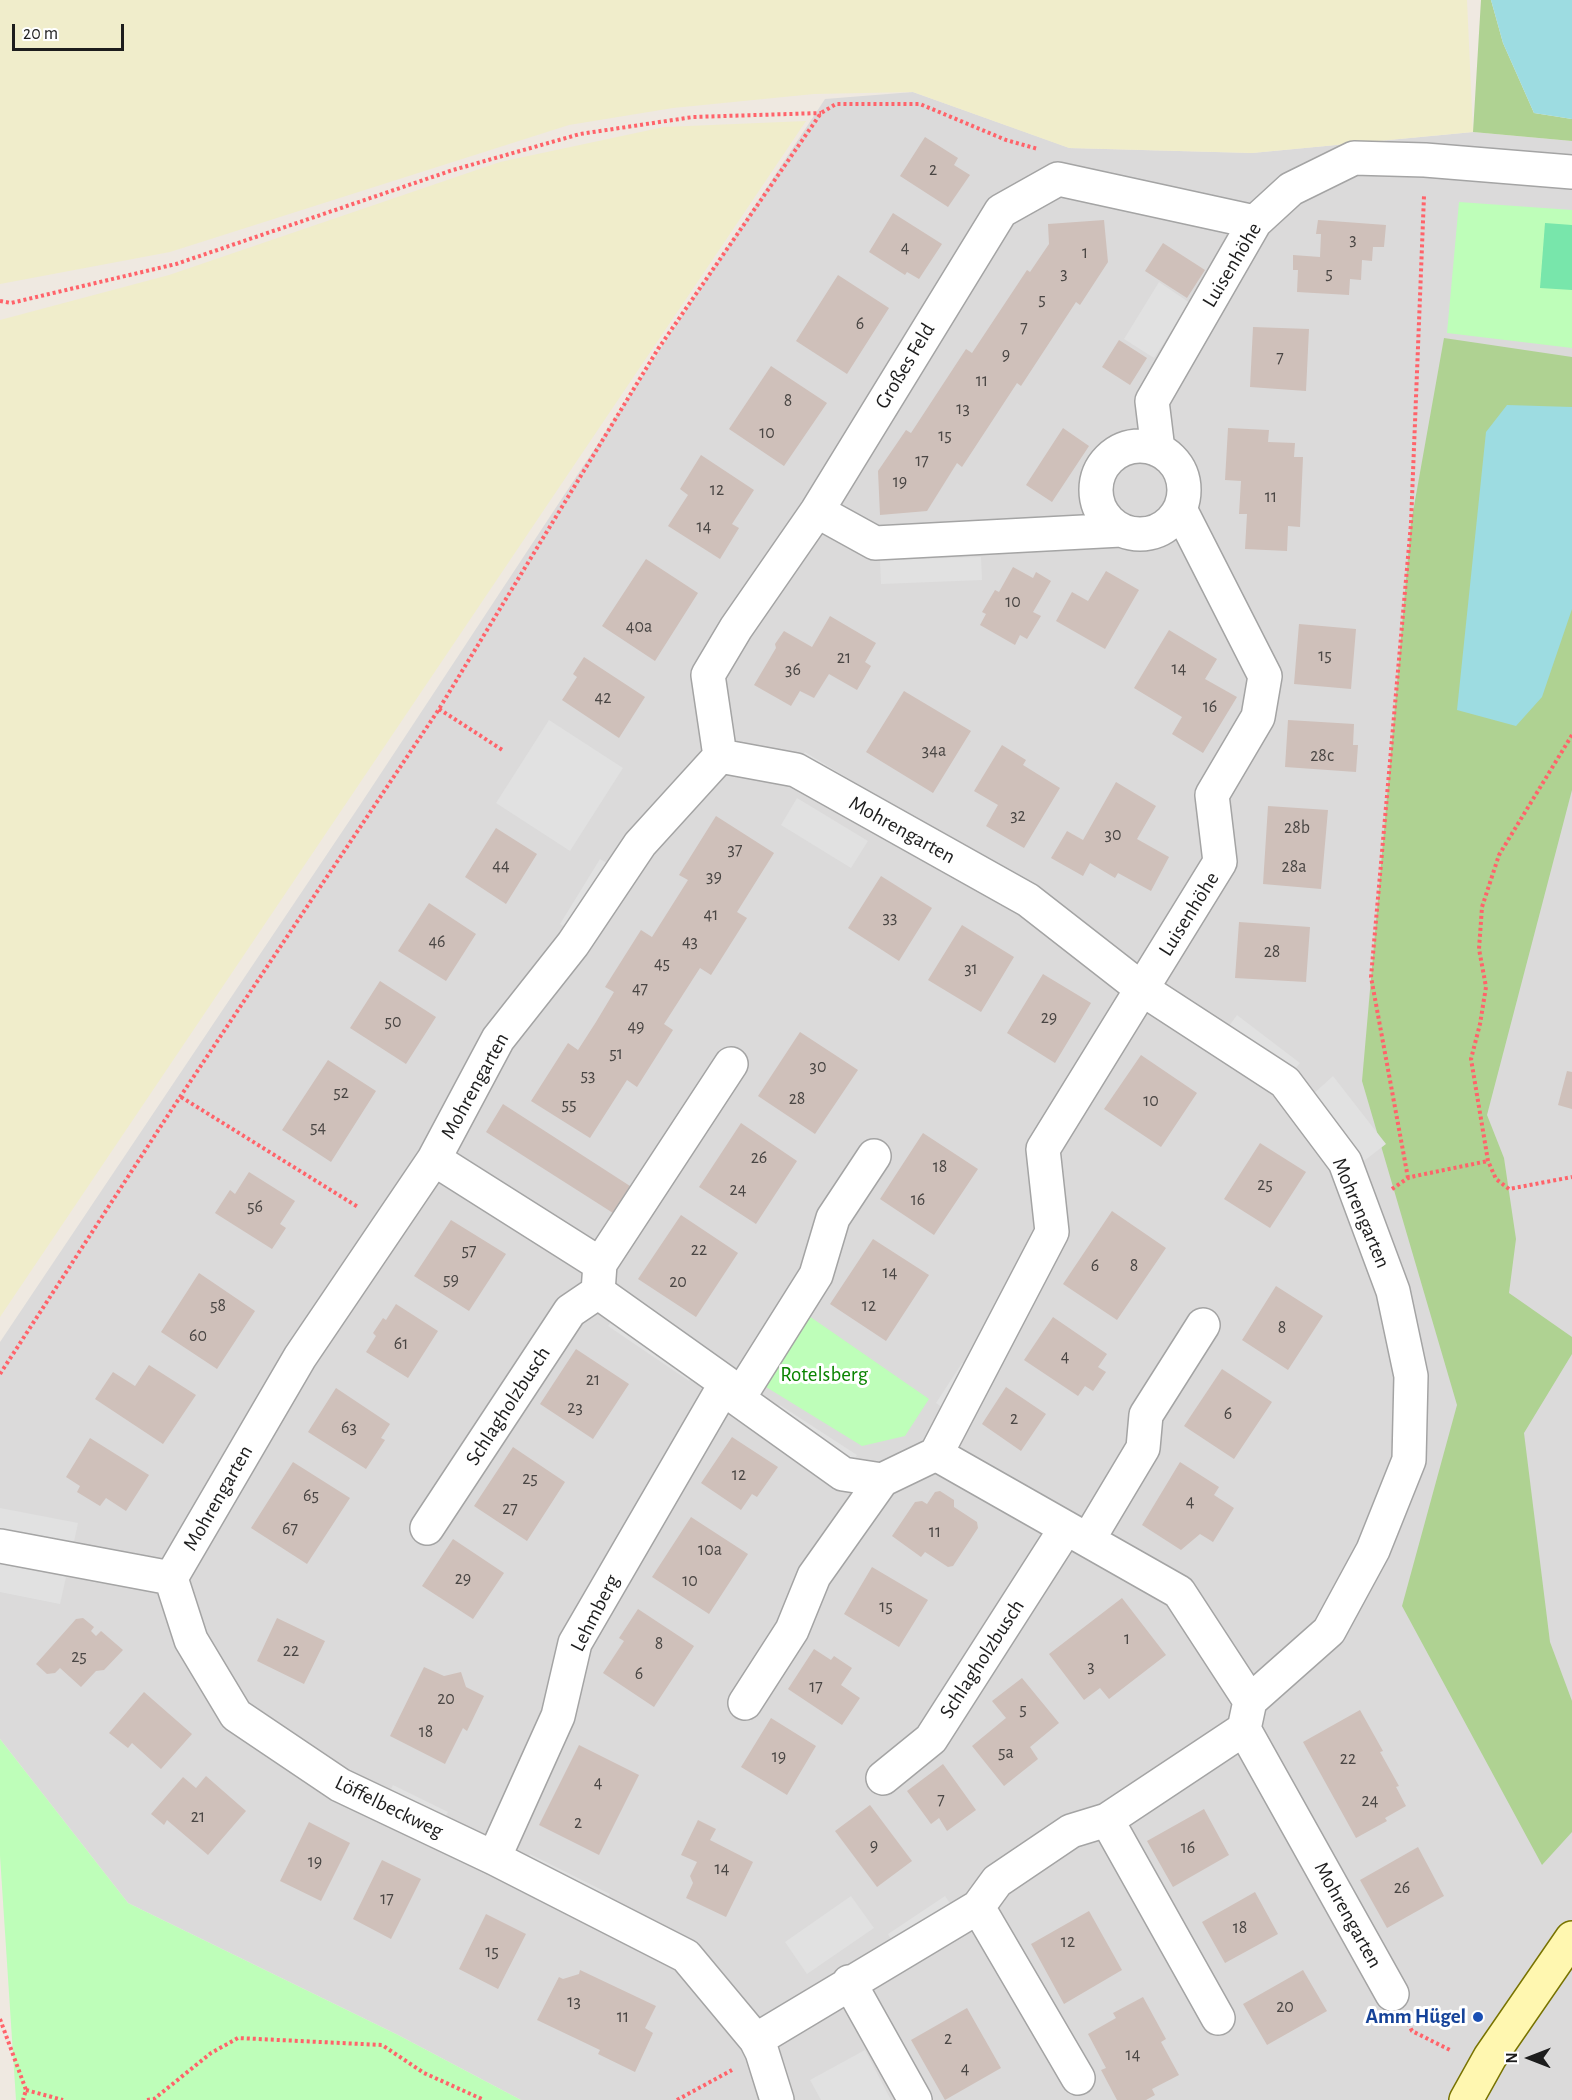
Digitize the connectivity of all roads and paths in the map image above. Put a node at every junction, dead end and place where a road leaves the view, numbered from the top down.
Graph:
1 (821, 113) junction
2 (1425, 160) junction
3 (1572, 172) edge
4 (1058, 179) junction
5 (1255, 222) junction
6 (0, 301) edge
7 (1158, 450) junction
8 (1180, 509) junction
9 (817, 512) junction
10 (1121, 530) junction
11 (439, 710) junction
12 (1572, 735) edge
13 (504, 751) dead end
14 (720, 756) junction
15 (1142, 989) junction
16 (731, 1064) dead end
17 (181, 1096) junction
18 (874, 1156) dead end
19 (434, 1159) junction
20 (1488, 1161) junction
21 (1415, 1176) dead end
22 (1572, 1177) edge
23 (1408, 1178) dead end
24 (389, 1226) junction
25 (599, 1278) junction
26 (1203, 1325) dead end
27 (0, 1374) edge
28 (732, 1391) junction
29 (936, 1454) junction
30 (882, 1480) junction
31 (427, 1528) dead end
32 (1077, 1534) junction
33 (0, 1546) edge
34 (171, 1578) junction
35 (745, 1703) dead end
36 (1247, 1715) junction
37 (883, 1778) dead end
38 (1107, 1820) junction
39 (494, 1858) junction
40 (978, 1907) junction
41 (1572, 1938) edge
42 (849, 1982) junction
43 (1392, 1994) joint
44 (1218, 2018) dead end
45 (0, 2019) edge
46 (759, 2046) junction
47 (1484, 2067) junction
48 (1078, 2078) dead end
49 (26, 2090) junction
50 (23, 2100) edge
51 (63, 2100) edge
52 (147, 2100) edge
53 (484, 2100) edge
54 (677, 2100) edge
55 (777, 2100) edge
56 (915, 2100) edge
57 (1466, 2100) edge

1 - 4 path
1 - 6 path
1 - 11 path
2 - 3 street, Luisenhöhe
2 - 5 street, Luisenhöhe
2 - 23 path
4 - 5 street
4 - 9 street, Großes Feld
5 - 7 street, Luisenhöhe
7 - 8 street
7 - 10 street
8 - 10 street
8 - 15 street, Luisenhöhe
9 - 10 street
9 - 14 street, Großes Feld
11 - 13 path
11 - 17 path
12 - 20 path
14 - 15 street, Mohrengarten
14 - 19 street, Mohrengarten
15 - 29 street
15 - 36 street, Mohrengarten
16 - 25 street, Schlagholzbusch
17 - 24 path
17 - 27 path
18 - 28 street
19 - 24 street, Mohrengarten
19 - 25 street
20 - 21 path
20 - 22 path
24 - 34 street, Mohrengarten
25 - 28 street
25 - 31 street, Schlagholzbusch
26 - 32 street, Schlagholzbusch
28 - 30 street
28 - 39 street, Lehmberg
29 - 30 street
29 - 32 street
30 - 35 street
32 - 36 street
32 - 37 street, Schlagholzbusch
33 - 34 street
34 - 39 street, Löffelbeckweg
36 - 38 street, Mohrengarten
36 - 43 street, Mohrengarten
38 - 40 street, Mohrengarten
38 - 44 street
39 - 46 street, Löffelbeckweg
40 - 42 street, Mohrengarten
40 - 48 street
41 - 47 main road
42 - 46 street, Mohrengarten
42 - 56 street
43 - 47 path, Mohrengarten
45 - 49 path
46 - 54 path
46 - 55 street, Löffelbeckweg
47 - 57 main road
49 - 50 path
49 - 51 path
52 - 53 path

